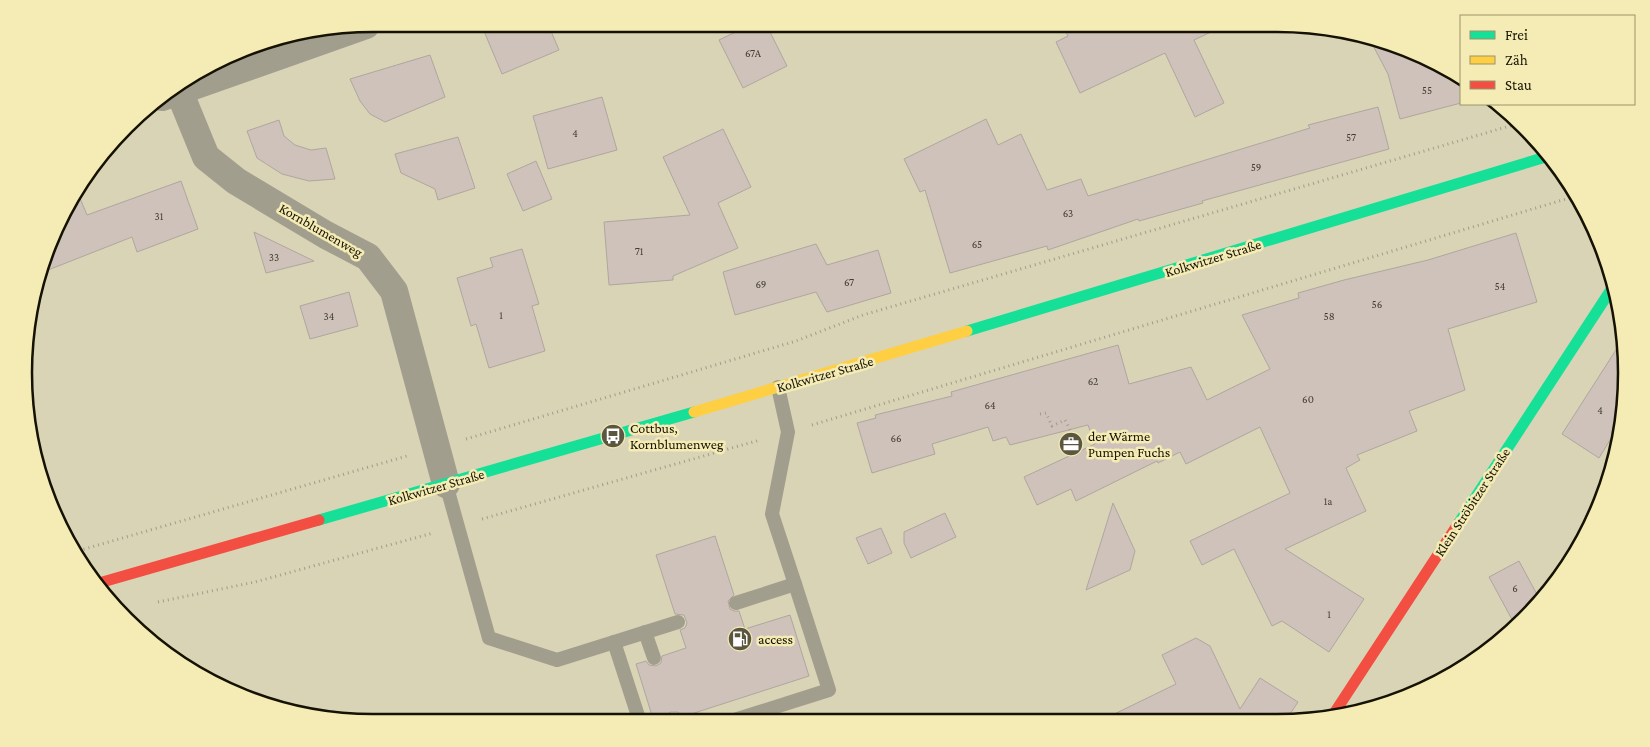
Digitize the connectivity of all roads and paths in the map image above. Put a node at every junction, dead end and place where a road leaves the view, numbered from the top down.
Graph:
1 (341, 34) edge
2 (184, 90) edge
3 (172, 99) edge
4 (1511, 126) edge
5 (1541, 158) edge
6 (1569, 198) edge
7 (1608, 294) edge
8 (778, 387) junction
9 (1040, 414) dead end
10 (1070, 430) dead end
11 (788, 432) junction
12 (437, 448) junction
13 (446, 484) junction
14 (458, 526) junction
15 (82, 550) edge
16 (104, 582) edge
17 (795, 584) junction
18 (736, 603) dead end
19 (150, 604) dead end
20 (678, 622) dead end
21 (645, 632) junction
22 (614, 642) junction
23 (654, 658) dead end
24 (1337, 709) edge
25 (637, 714) edge
26 (753, 714) edge

1 - 2 street, Kornblumenweg
3 - 12 street, Kornblumenweg
4 - 12 path
5 - 8 main road, Kolkwitzer Straße
6 - 11 path
7 - 24 main road, Klein Ströbitzer Straße
8 - 11 lane
8 - 13 main road, Kolkwitzer Straße
9 - 10 path
11 - 14 path
11 - 17 lane
12 - 13 street, Kornblumenweg
12 - 15 path
13 - 14 lane
13 - 16 main road, Kolkwitzer Straße
14 - 19 path
14 - 22 lane
17 - 18 lane
17 - 26 lane
20 - 21 lane
21 - 22 lane
21 - 23 lane
22 - 25 lane

